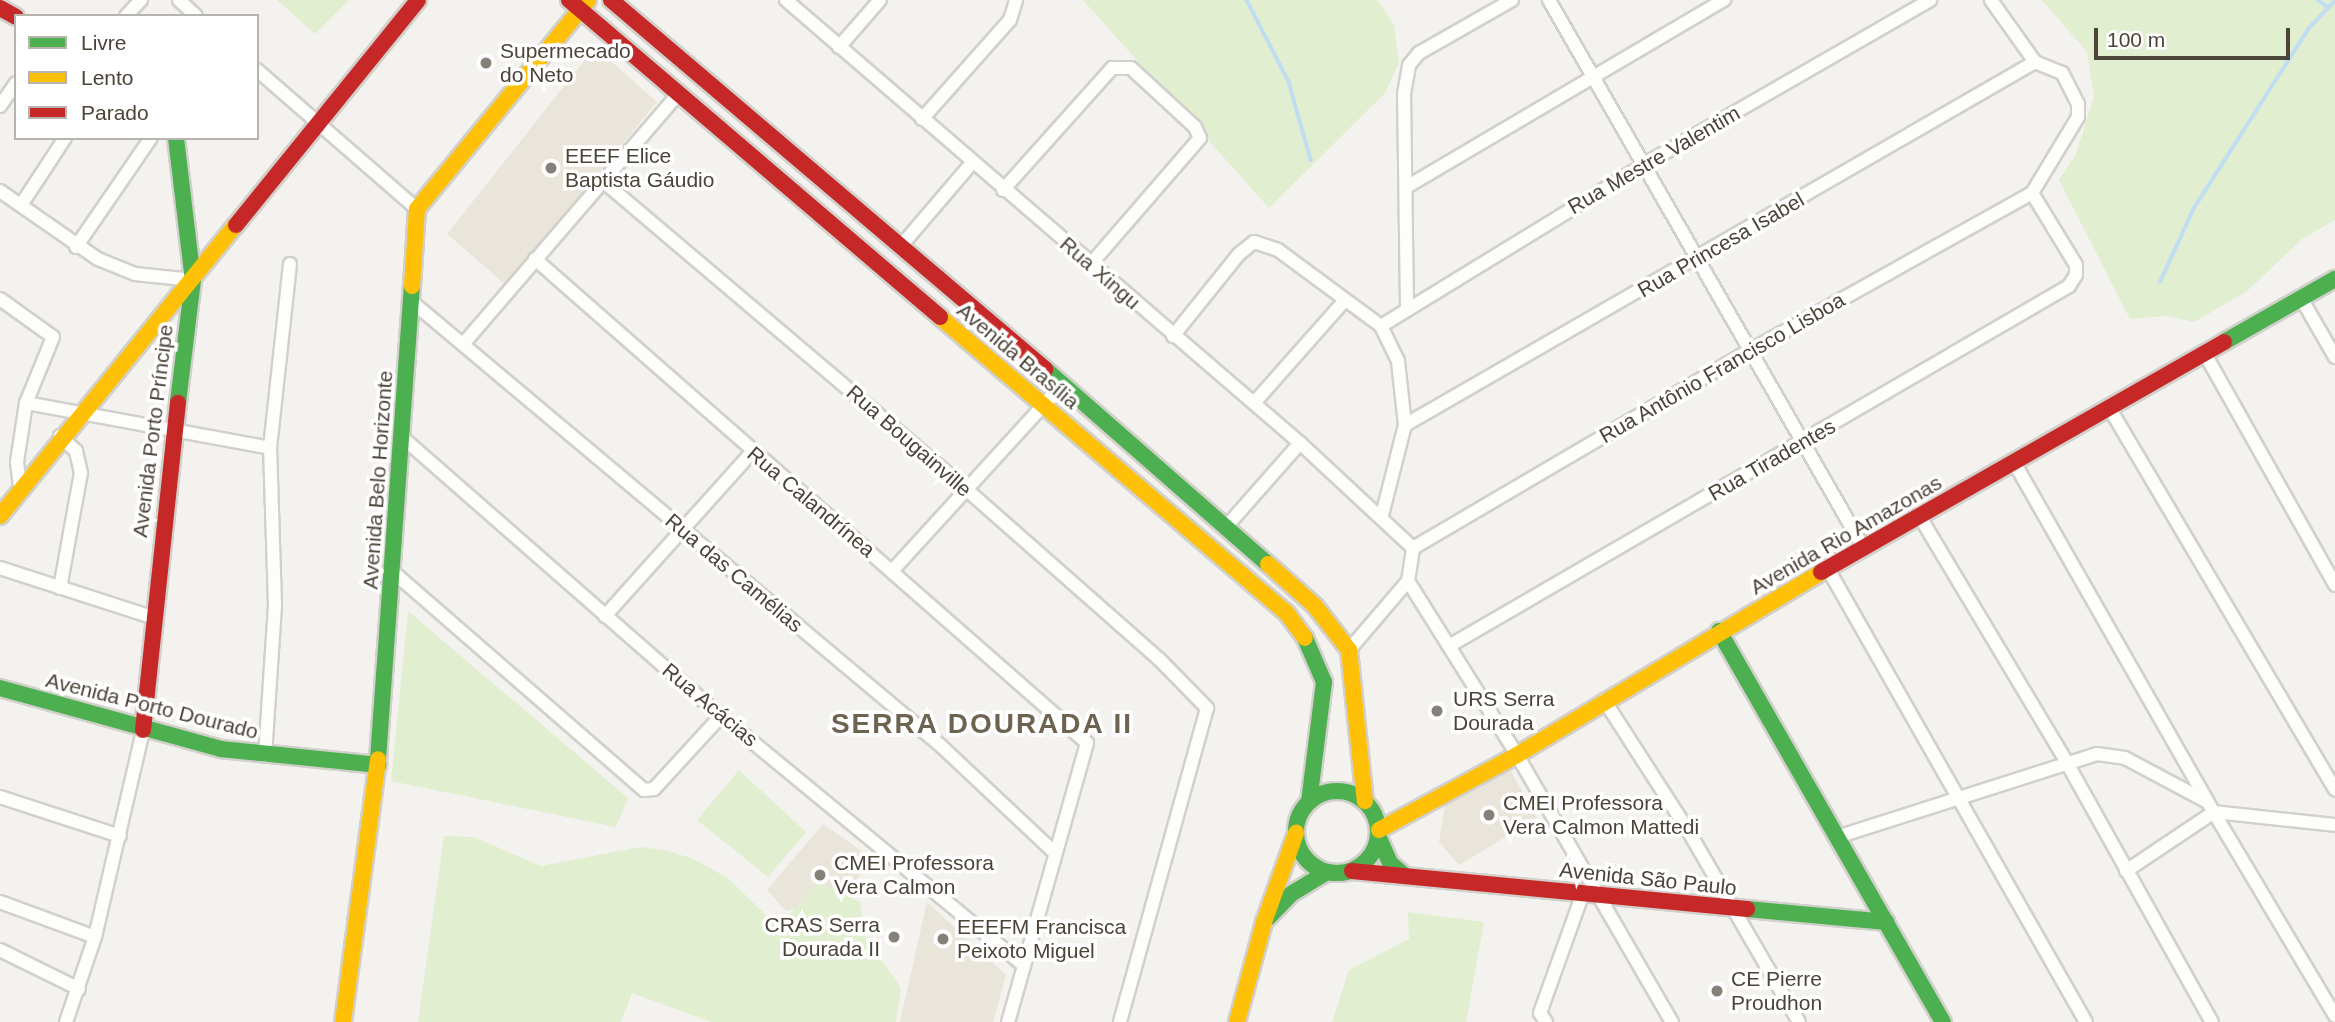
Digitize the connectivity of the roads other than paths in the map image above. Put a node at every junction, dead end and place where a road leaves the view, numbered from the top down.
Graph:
1 (141, 0) edge
2 (179, 0) edge
3 (418, 0) edge
4 (569, 0) edge
5 (611, 0) edge
6 (786, 0) edge
7 (880, 0) edge
8 (1016, 0) edge
9 (1512, 0) edge
10 (1549, 0) edge
11 (1724, 0) edge
12 (1930, 0) edge
13 (1991, 0) edge
14 (585, 6) edge
15 (128, 14) edge
16 (194, 14) edge
17 (839, 47) junction
18 (2035, 62) junction
19 (259, 72) edge
20 (1593, 74) junction
21 (14, 86) edge
22 (677, 95) junction
23 (0, 106) edge
24 (922, 119) junction
25 (319, 124) junction
26 (64, 140) edge
27 (150, 140) edge
28 (176, 140) edge
29 (792, 156) junction
30 (757, 163) junction
31 (972, 163) junction
32 (1645, 164) junction
33 (604, 182) junction
34 (824, 182) junction
35 (781, 183) junction
36 (1408, 187) junction
37 (1003, 190) junction
38 (0, 191) edge
39 (2032, 193) junction
40 (21, 205) junction
41 (417, 209) junction
42 (901, 246) junction
43 (76, 247) junction
44 (535, 259) junction
45 (1699, 259) junction
46 (289, 264) dead end
47 (1090, 265) junction
48 (2335, 279) edge
49 (193, 280) junction
50 (2301, 298) junction
51 (0, 299) edge
52 (1345, 300) junction
53 (411, 301) junction
54 (969, 306) junction
55 (1406, 307) junction
56 (930, 310) junction
57 (1381, 326) junction
58 (1173, 336) junction
59 (464, 343) junction
60 (1751, 350) junction
61 (2205, 354) junction
62 (2335, 357) edge
63 (1072, 393) junction
64 (26, 403) junction
65 (1254, 403) junction
66 (1044, 405) junction
67 (2110, 408) junction
68 (81, 412) junction
69 (1405, 425) junction
70 (172, 430) junction
71 (60, 436) junction
72 (403, 438) junction
73 (1804, 442) junction
74 (1300, 443) junction
75 (270, 447) junction
76 (752, 452) junction
77 (2015, 464) junction
78 (20, 488) junction
79 (966, 489) junction
80 (1382, 514) junction
81 (0, 516) edge
82 (1920, 517) junction
83 (1226, 527) junction
84 (683, 531) junction
85 (1863, 547) junction
86 (1413, 548) junction
87 (0, 568) edge
88 (1828, 569) junction
89 (392, 571) junction
90 (892, 571) junction
91 (1408, 581) junction
92 (2335, 585) edge
93 (60, 588) junction
94 (605, 616) junction
95 (152, 617) junction
96 (1719, 631) junction
97 (1449, 646) junction
98 (1349, 650) junction
99 (0, 688) edge
100 (1604, 700) junction
101 (721, 716) junction
102 (143, 730) junction
103 (1517, 755) junction
104 (265, 757) junction
105 (2067, 763) junction
106 (378, 765) junction
107 (2335, 789) edge
108 (0, 797) edge
109 (1960, 799) junction
110 (1365, 801) junction
111 (1309, 802) junction
112 (2210, 807) junction
113 (2335, 825) edge
114 (1296, 833) junction
115 (1379, 834) junction
116 (120, 836) junction
117 (1837, 837) junction
118 (1053, 851) junction
119 (1352, 871) junction
120 (2126, 871) junction
121 (1327, 872) junction
122 (1405, 876) junction
123 (1591, 894) junction
124 (0, 902) edge
125 (1734, 909) junction
126 (1264, 922) junction
127 (1886, 922) junction
128 (95, 937) junction
129 (0, 950) edge
130 (1023, 965) junction
131 (79, 989) junction
132 (2335, 1016) edge
133 (66, 1022) edge
134 (343, 1022) edge
135 (1008, 1022) edge
136 (1120, 1022) edge
137 (1237, 1022) edge
138 (1546, 1022) edge
139 (1672, 1022) edge
140 (1799, 1022) edge
141 (1943, 1022) edge
142 (2086, 1022) edge
143 (2212, 1022) edge

1 - 15 street
2 - 16 street
3 - 25 street
4 - 14 street, Avenida Brasília
5 - 29 street, Avenida Brasília
6 - 17 street, Rua Xingu
7 - 17 street
8 - 24 street
9 - 36 street
10 - 20 street
11 - 20 street
12 - 32 street, Rua Mestre Valentim
13 - 18 street
14 - 22 street, Avenida Brasília
14 - 41 street
17 - 24 street, Rua Xingu
18 - 39 street
18 - 45 street, Rua Princesa Isabel
19 - 25 street
20 - 32 street
20 - 36 street
21 - 23 street
22 - 30 street, Avenida Brasília
22 - 33 street
24 - 31 street, Rua Xingu
25 - 41 street
25 - 49 street
26 - 40 street
27 - 43 street
28 - 49 street, Avenida Porto Príncipe
29 - 30 street
29 - 34 street, Avenida Brasília
30 - 35 street, Avenida Brasília
31 - 37 street, Rua Xingu
31 - 42 street
32 - 45 street
32 - 55 street, Rua Mestre Valentim
33 - 44 street
33 - 79 street, Rua Bougainville
34 - 35 street
34 - 42 street, Avenida Brasília
35 - 56 street, Avenida Brasília
36 - 55 street
37 - 47 street, Rua Xingu
37 - 47 street
38 - 40 street
39 - 60 street, Rua Antônio Francisco Lisboa
39 - 73 street, Rua Tiradentes
40 - 43 street
41 - 53 street, Avenida Belo Horizonte
42 - 54 street, Avenida Brasília
43 - 49 street
44 - 59 street
44 - 76 street, Rua Calandrínea
45 - 60 street
45 - 69 street, Rua Princesa Isabel
46 - 75 street
47 - 58 street, Rua Xingu
48 - 50 street, Avenida Rio Amazonas
49 - 68 street
49 - 70 street, Avenida Porto Príncipe
50 - 61 street, Avenida Rio Amazonas
50 - 62 street
51 - 64 street
52 - 57 street
52 - 58 street
52 - 65 street
53 - 59 street, Rua das Camélias
53 - 72 street, Avenida Belo Horizonte
54 - 56 street
54 - 63 street, Avenida Brasília
55 - 57 street, Rua Mestre Valentim
56 - 66 street, Avenida Brasília
57 - 69 street
58 - 65 street, Rua Xingu
59 - 84 street, Rua das Camélias
60 - 73 street
60 - 86 street, Rua Antônio Francisco Lisboa
61 - 67 street, Avenida Rio Amazonas
61 - 92 street
63 - 66 street
63 - 83 street, Avenida Brasília
64 - 68 street
64 - 78 street
65 - 74 street, Rua Xingu
66 - 79 street
66 - 111 street, Avenida Brasília
67 - 77 street, Avenida Rio Amazonas
67 - 107 street
68 - 70 street
68 - 71 street
69 - 80 street
70 - 75 street
70 - 95 street, Avenida Porto Príncipe
71 - 78 street
71 - 93 street
72 - 89 street, Avenida Belo Horizonte
72 - 94 street, Rua Acácias
73 - 85 street
73 - 97 street, Rua Tiradentes
74 - 80 street, Rua Xingu
74 - 83 street
75 - 104 street
76 - 84 street
76 - 90 street, Rua Calandrínea
77 - 82 street, Avenida Rio Amazonas
77 - 112 street
78 - 81 street
79 - 90 street
79 - 136 street, Rua Bougainville
80 - 86 street, Rua Xingu
82 - 85 street, Avenida Rio Amazonas
82 - 105 street
83 - 98 street, Avenida Brasília
84 - 94 street
84 - 118 street, Rua das Camélias
85 - 88 street, Avenida Rio Amazonas
86 - 91 street
87 - 93 street
88 - 96 street, Avenida Rio Amazonas
88 - 109 street
89 - 101 street
89 - 106 street, Avenida Belo Horizonte
90 - 118 street, Rua Calandrínea
91 - 97 street
91 - 98 street
93 - 95 street
94 - 101 street, Rua Acácias
95 - 102 street, Avenida Porto Príncipe
96 - 100 street, Avenida Rio Amazonas
96 - 117 street
97 - 103 street
98 - 110 street, Avenida Brasília
99 - 102 street, Avenida Porto Dourado
100 - 103 street, Avenida Rio Amazonas
100 - 125 street
101 - 130 street, Rua Acácias
102 - 104 street, Avenida Porto Dourado
102 - 116 street
103 - 115 street, Avenida Rio Amazonas
103 - 123 street
104 - 106 street, Avenida Porto Dourado
105 - 109 street
105 - 112 street
105 - 120 street
106 - 134 street, Avenida Belo Horizonte
108 - 116 street
109 - 117 street
109 - 142 street
110 - 111 street
110 - 115 street
111 - 114 street
112 - 113 street
112 - 120 street
112 - 132 street
114 - 121 street
114 - 126 street
115 - 119 street
115 - 122 street
116 - 128 street
117 - 127 street
118 - 130 street
119 - 121 street
119 - 122 street, Avenida São Paulo
120 - 143 street
121 - 126 street
122 - 123 street, Avenida São Paulo
123 - 125 street, Avenida São Paulo
123 - 138 street
123 - 139 street
124 - 128 street
125 - 127 street, Avenida São Paulo
125 - 140 street
126 - 137 street
127 - 141 street
128 - 131 street
129 - 131 street
130 - 135 street
131 - 133 street

